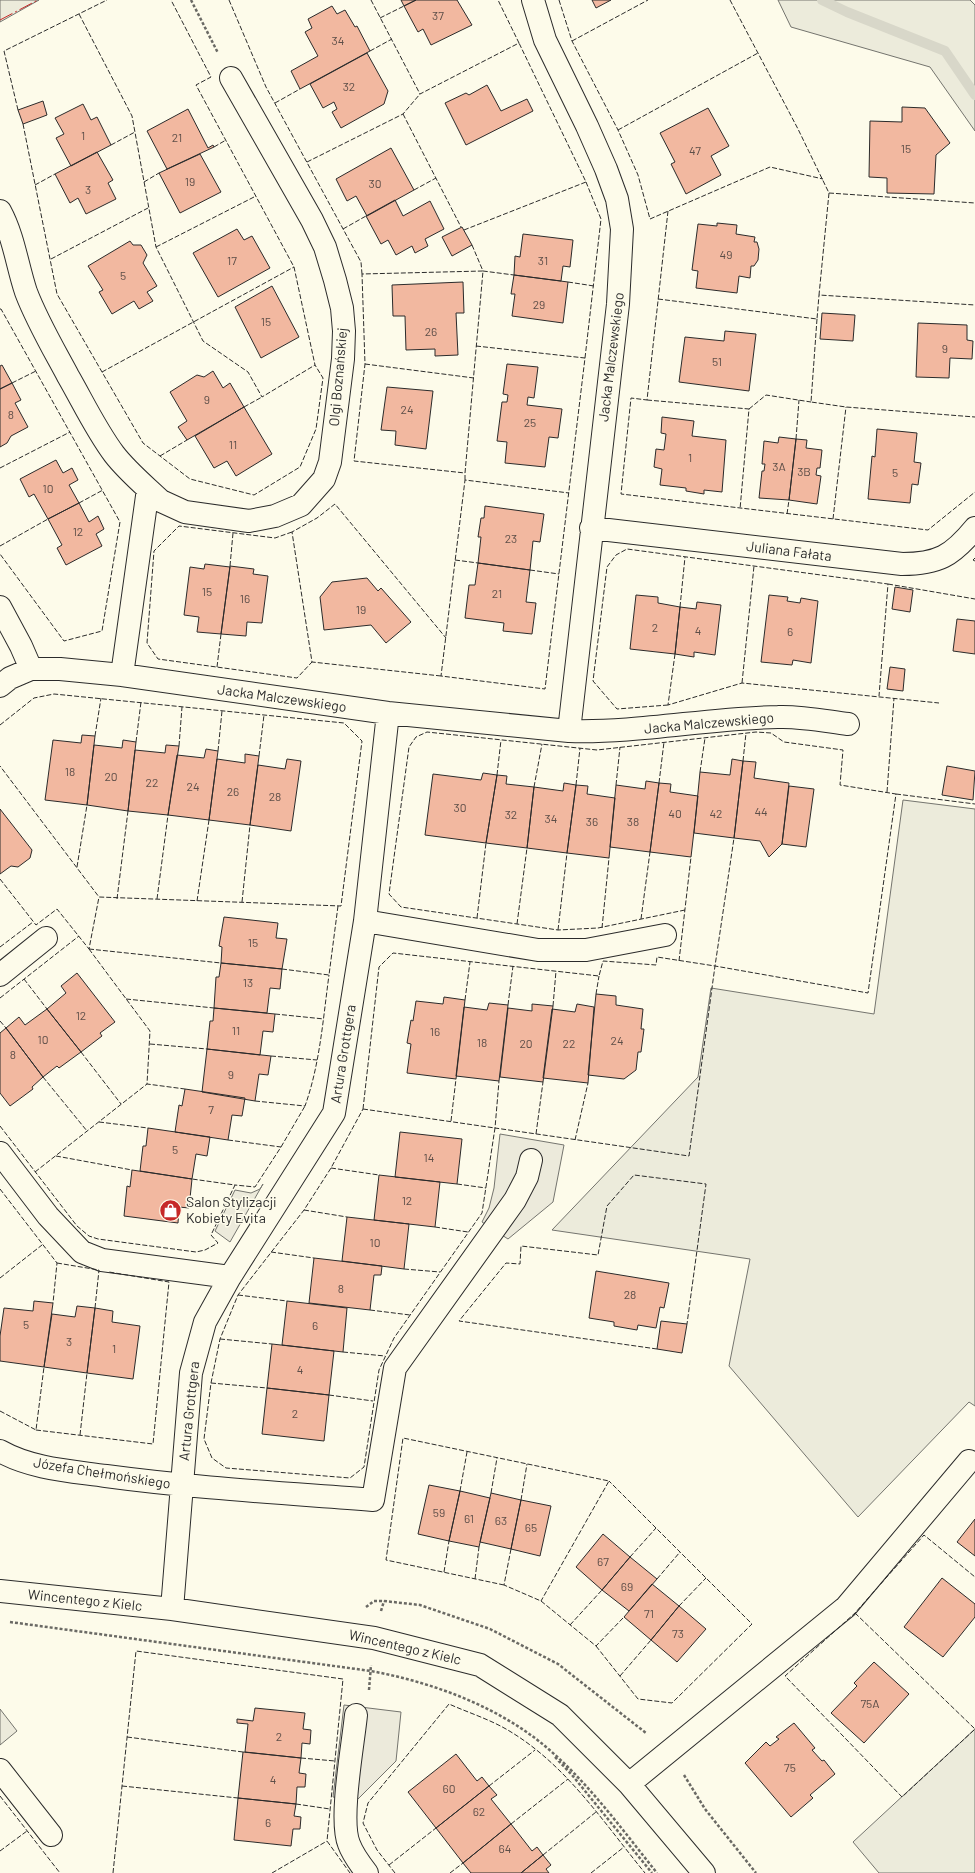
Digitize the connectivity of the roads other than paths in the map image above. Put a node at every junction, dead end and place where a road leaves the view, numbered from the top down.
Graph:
1 (533, 0) edge
2 (231, 78) road end
3 (0, 211) edge
4 (148, 489) junction
5 (591, 528) junction
6 (975, 528) edge
7 (0, 607) edge
8 (30, 669) junction
9 (122, 675) junction
10 (0, 686) edge
11 (388, 713) junction
12 (848, 724) dead end
13 (569, 731) junction
14 (365, 921) junction
15 (665, 935) dead end
16 (46, 938) dead end
17 (0, 975) edge
18 (0, 1153) edge
19 (531, 1160) dead end
20 (230, 1277) junction
21 (0, 1451) edge
22 (969, 1460) dead end
23 (182, 1486) junction
24 (0, 1591) edge
25 (172, 1609) junction
26 (356, 1715) dead end
27 (0, 1770) edge
28 (629, 1784) junction
29 (50, 1835) dead end
30 (367, 1873) edge
31 (704, 1873) edge

1 - 5 street, Jacka Malczewskiego
2 - 4 street, Olgi Boznańskiej
3 - 4 street, Olgi Boznańskiej
4 - 9 street
5 - 6 street, Juliana Fałata
5 - 13 street, Jacka Malczewskiego
7 - 8 street
8 - 9 street, Jacka Malczewskiego
8 - 10 street, Jacka Malczewskiego
9 - 11 street, Jacka Malczewskiego
11 - 13 street, Jacka Malczewskiego
11 - 14 street, Artura Grottgera
12 - 13 street, Jacka Malczewskiego
14 - 15 street
14 - 20 street, Artura Grottgera
16 - 17 street
18 - 20 street
19 - 23 street
20 - 23 street, Artura Grottgera
21 - 23 street, Józefa Chełmońskiego
22 - 28 street
23 - 25 street, Artura Grottgera
24 - 25 street, Wincentego z Kielc
25 - 28 street, Wincentego z Kielc
26 - 30 street
27 - 29 street
28 - 31 street, Wincentego z Kielc

